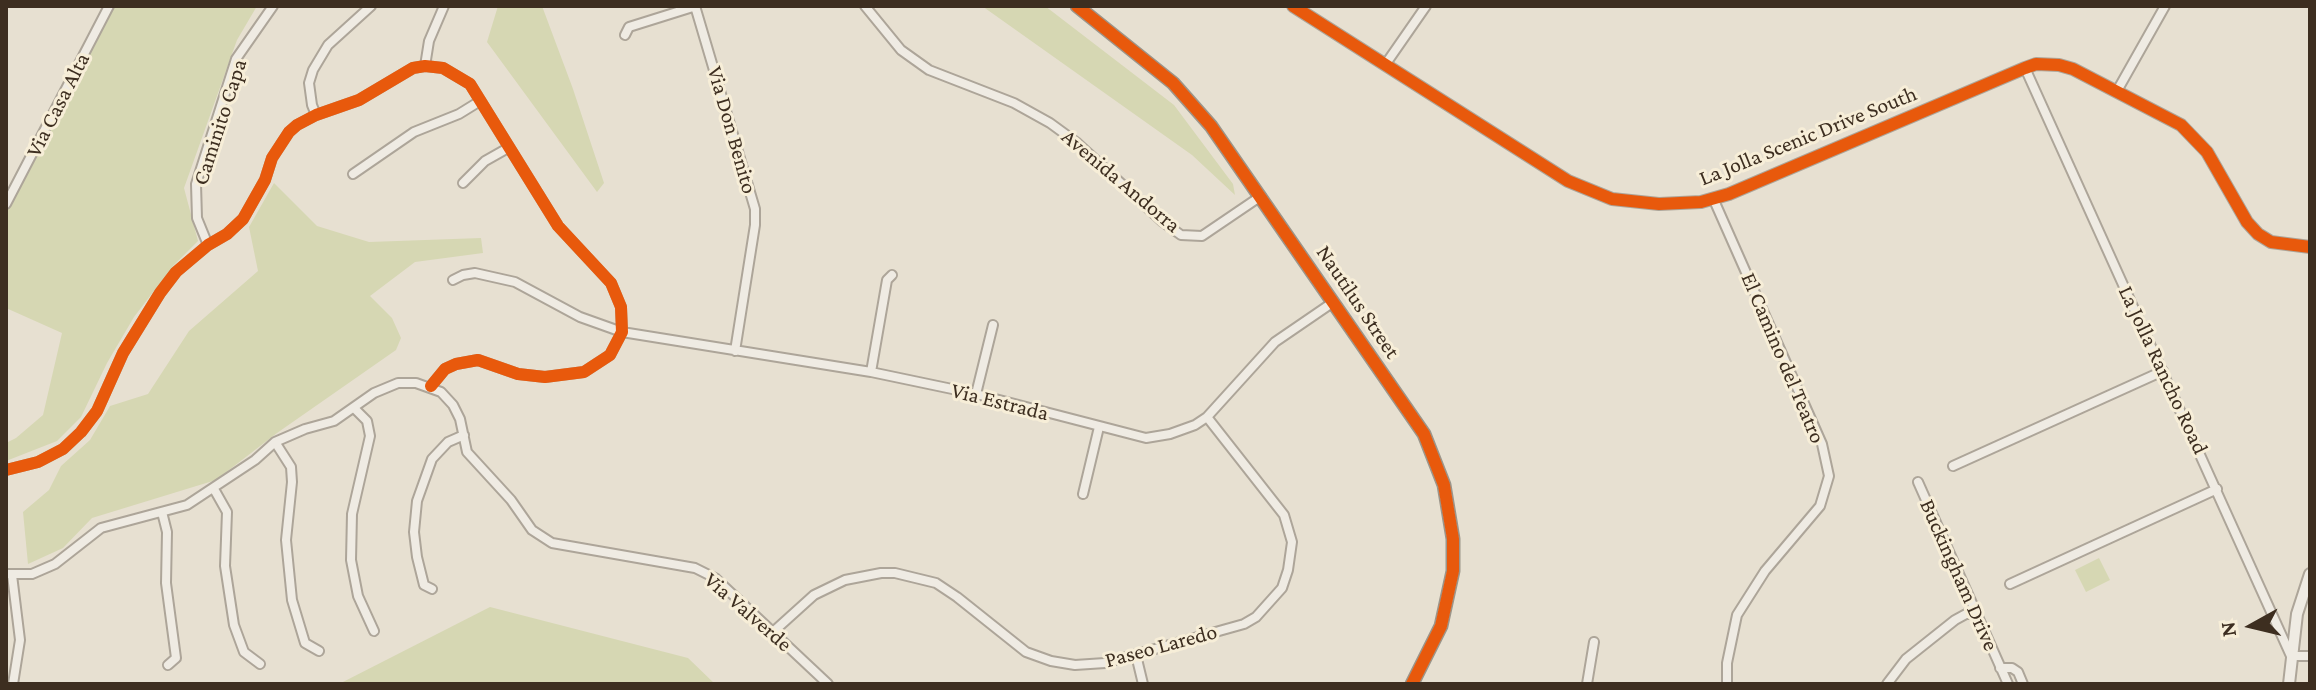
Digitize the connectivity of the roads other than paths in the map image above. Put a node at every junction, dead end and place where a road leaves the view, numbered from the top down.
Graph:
1 (109, 6) edge
2 (273, 6) edge
3 (371, 6) edge
4 (444, 6) edge
5 (695, 6) edge
6 (865, 6) edge
7 (1077, 6) edge
8 (1293, 6) edge
9 (1426, 6) edge
10 (2165, 6) edge
11 (625, 35) dead end
12 (1385, 65) junction
13 (425, 66) junction
14 (2025, 68) junction
15 (2117, 91) junction
16 (480, 101) junction
17 (316, 115) junction
18 (508, 148) junction
19 (353, 174) dead end
20 (463, 183) dead end
21 (1261, 196) junction
22 (1713, 198) junction
23 (6, 204) edge
24 (208, 245) junction
25 (2310, 247) edge
26 (892, 275) dead end
27 (453, 280) dead end
28 (1332, 303) junction
29 (993, 325) dead end
30 (622, 332) junction
31 (735, 351) junction
32 (2163, 371) junction
33 (871, 372) junction
34 (431, 386) junction
35 (976, 394) junction
36 (355, 409) junction
37 (1207, 417) junction
38 (1099, 427) junction
39 (464, 435) junction
40 (275, 442) junction
41 (1953, 466) dead end
42 (6, 470) edge
43 (1918, 482) dead end
44 (214, 489) junction
45 (2217, 489) junction
46 (1083, 494) dead end
47 (162, 512) junction
48 (9, 574) edge
49 (2310, 574) edge
50 (2010, 584) dead end
51 (432, 589) dead end
52 (1975, 614) junction
53 (374, 631) dead end
54 (773, 632) junction
55 (1594, 642) dead end
56 (319, 651) dead end
57 (1136, 655) junction
58 (2291, 656) junction
59 (2310, 656) edge
60 (260, 664) dead end
61 (168, 665) dead end
62 (2000, 668) junction
63 (13, 684) edge
64 (828, 684) edge
65 (1143, 684) edge
66 (1412, 684) edge
67 (1587, 684) edge
68 (1727, 684) edge
69 (1887, 684) edge
70 (2008, 684) edge
71 (2023, 684) edge
72 (2289, 684) edge

1 - 23 street, Via Casa Alta
2 - 24 street, Caminito Capa
3 - 17 street
4 - 13 street
5 - 11 street
5 - 31 street, Via Don Benito
6 - 21 street, Avenida Andorra
7 - 21 main road, Nautilus Street
8 - 12 street, La Jolla Scenic Drive South
9 - 12 street
10 - 15 street
12 - 22 street, La Jolla Scenic Drive South
13 - 16 street
13 - 17 street
14 - 15 street, La Jolla Scenic Drive South
14 - 22 street, La Jolla Scenic Drive South
14 - 32 street, La Jolla Rancho Road
15 - 25 street, La Jolla Scenic Drive South
16 - 18 street
16 - 19 street
17 - 24 street
18 - 20 street
18 - 30 street
21 - 28 main road, Nautilus Street
22 - 68 street, El Camino del Teatro
24 - 42 street
26 - 33 street
27 - 30 street, Via Estrada
28 - 37 street, Via Estrada
28 - 66 main road, Nautilus Street
29 - 35 street
30 - 31 street, Via Estrada
30 - 34 street
31 - 33 street, Via Estrada
32 - 41 street
32 - 45 street, La Jolla Rancho Road
33 - 35 street, Via Estrada
34 - 36 street
34 - 39 street, Via Valverde
35 - 38 street, Via Estrada
36 - 40 street
36 - 53 street
37 - 38 street, Via Estrada
37 - 57 street, Paseo Laredo
38 - 46 street
39 - 51 street
39 - 54 street, Via Valverde
40 - 44 street
40 - 56 street
43 - 52 street, Buckingham Drive
44 - 47 street
44 - 60 street
45 - 50 street
45 - 58 street, La Jolla Rancho Road
47 - 48 street
47 - 61 street
48 - 63 street
49 - 58 street
52 - 62 street, Buckingham Drive
52 - 69 street
54 - 57 street, Paseo Laredo
54 - 64 street, Via Valverde
55 - 67 street
57 - 65 street
58 - 59 street
58 - 72 street
62 - 70 street, Buckingham Drive
62 - 71 street, Buckingham Drive

